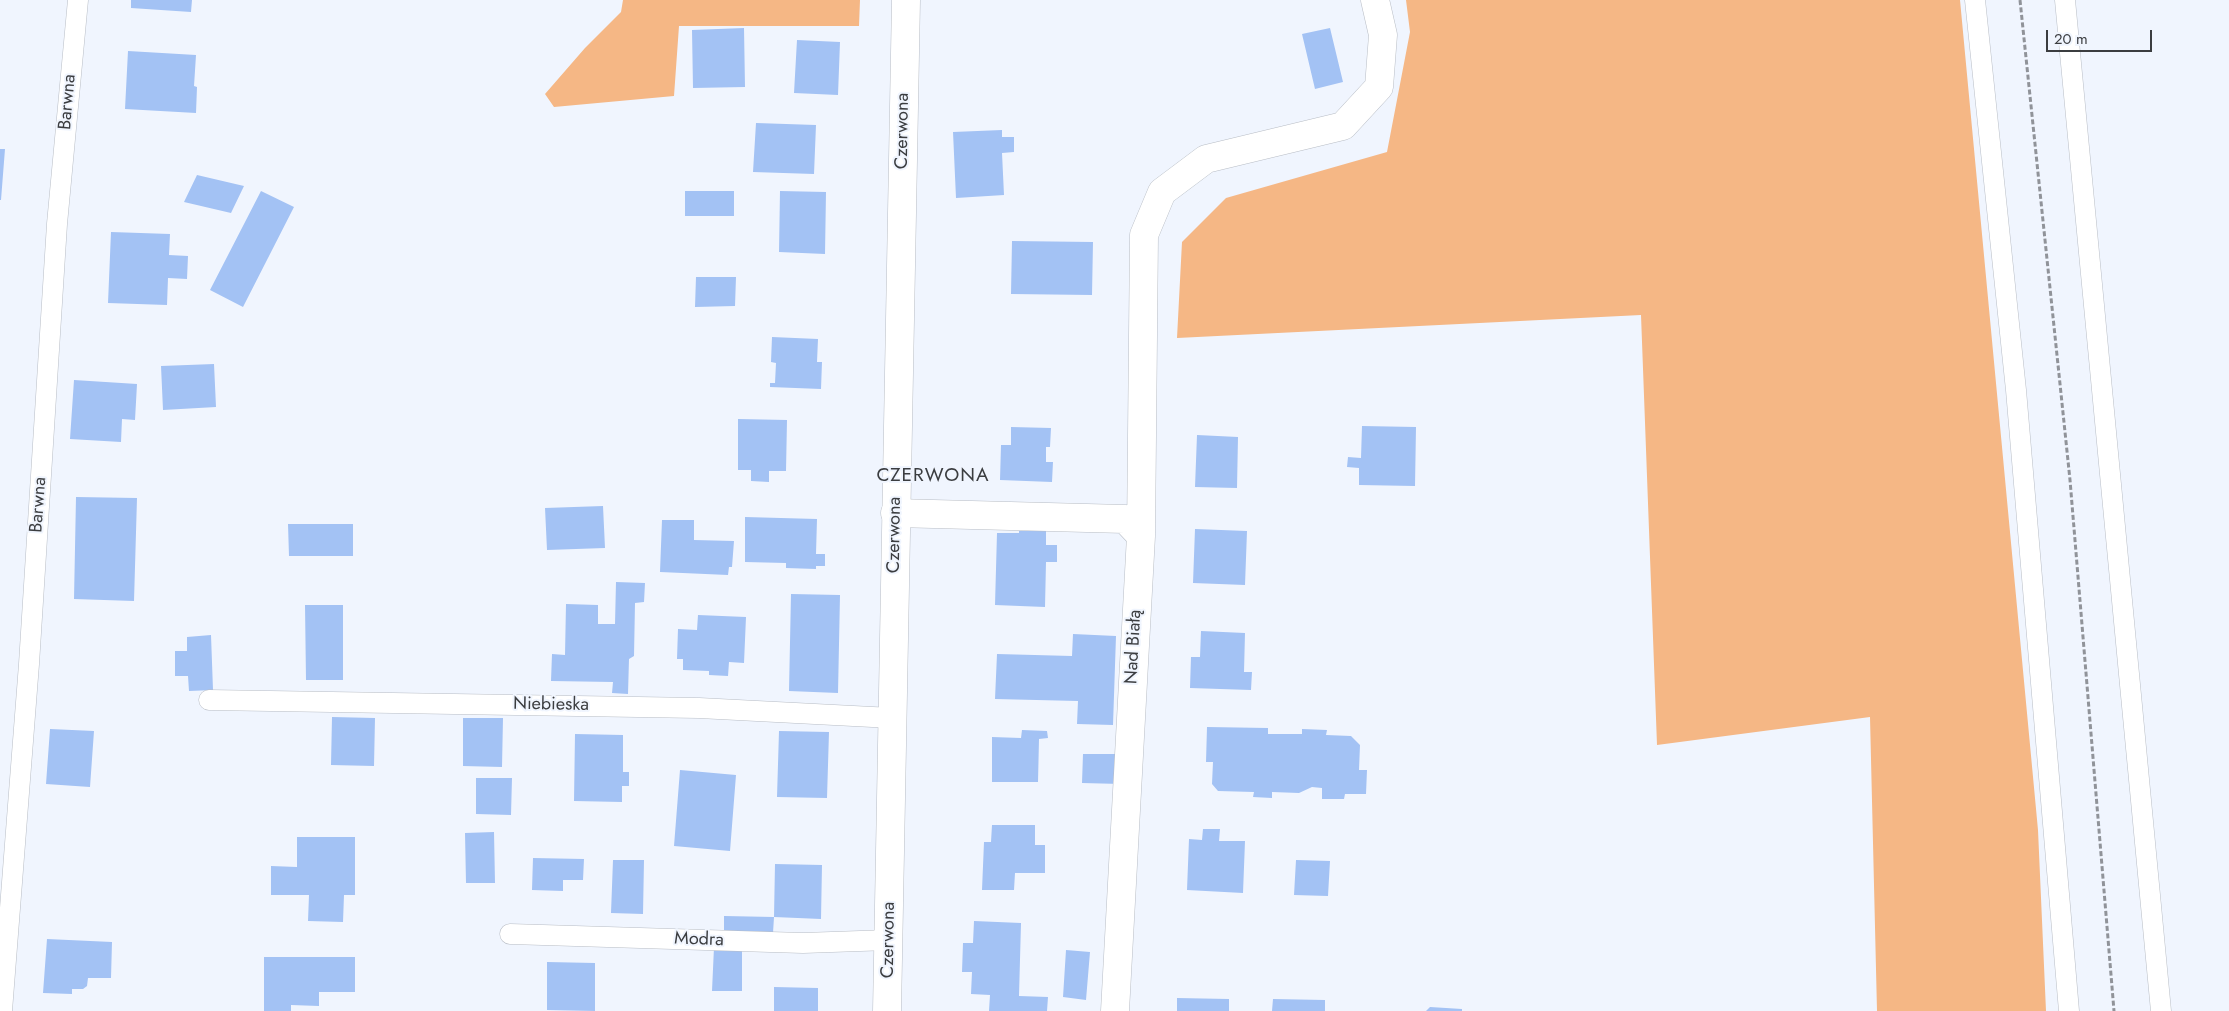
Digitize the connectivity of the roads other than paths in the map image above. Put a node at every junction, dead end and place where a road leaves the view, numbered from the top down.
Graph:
1 (78, 0) edge
2 (906, 0) edge
3 (1375, 0) edge
4 (1975, 0) edge
5 (2066, 0) edge
6 (895, 513) junction
7 (1140, 536) junction
8 (209, 700) dead end
9 (892, 718) junction
10 (510, 934) dead end
11 (889, 940) junction
12 (2, 1011) edge
13 (887, 1011) edge
14 (1115, 1011) edge
15 (2069, 1011) edge
16 (2161, 1011) edge

1 - 12 lane, Barwna
2 - 6 street, Czerwona
3 - 7 street, Nad Białą
4 - 15 lane
5 - 16 lane
6 - 7 street
6 - 9 street, Czerwona
7 - 14 street, Nad Białą
8 - 9 lane, Niebieska
9 - 11 street, Czerwona
10 - 11 lane, Modra
11 - 13 street, Czerwona

